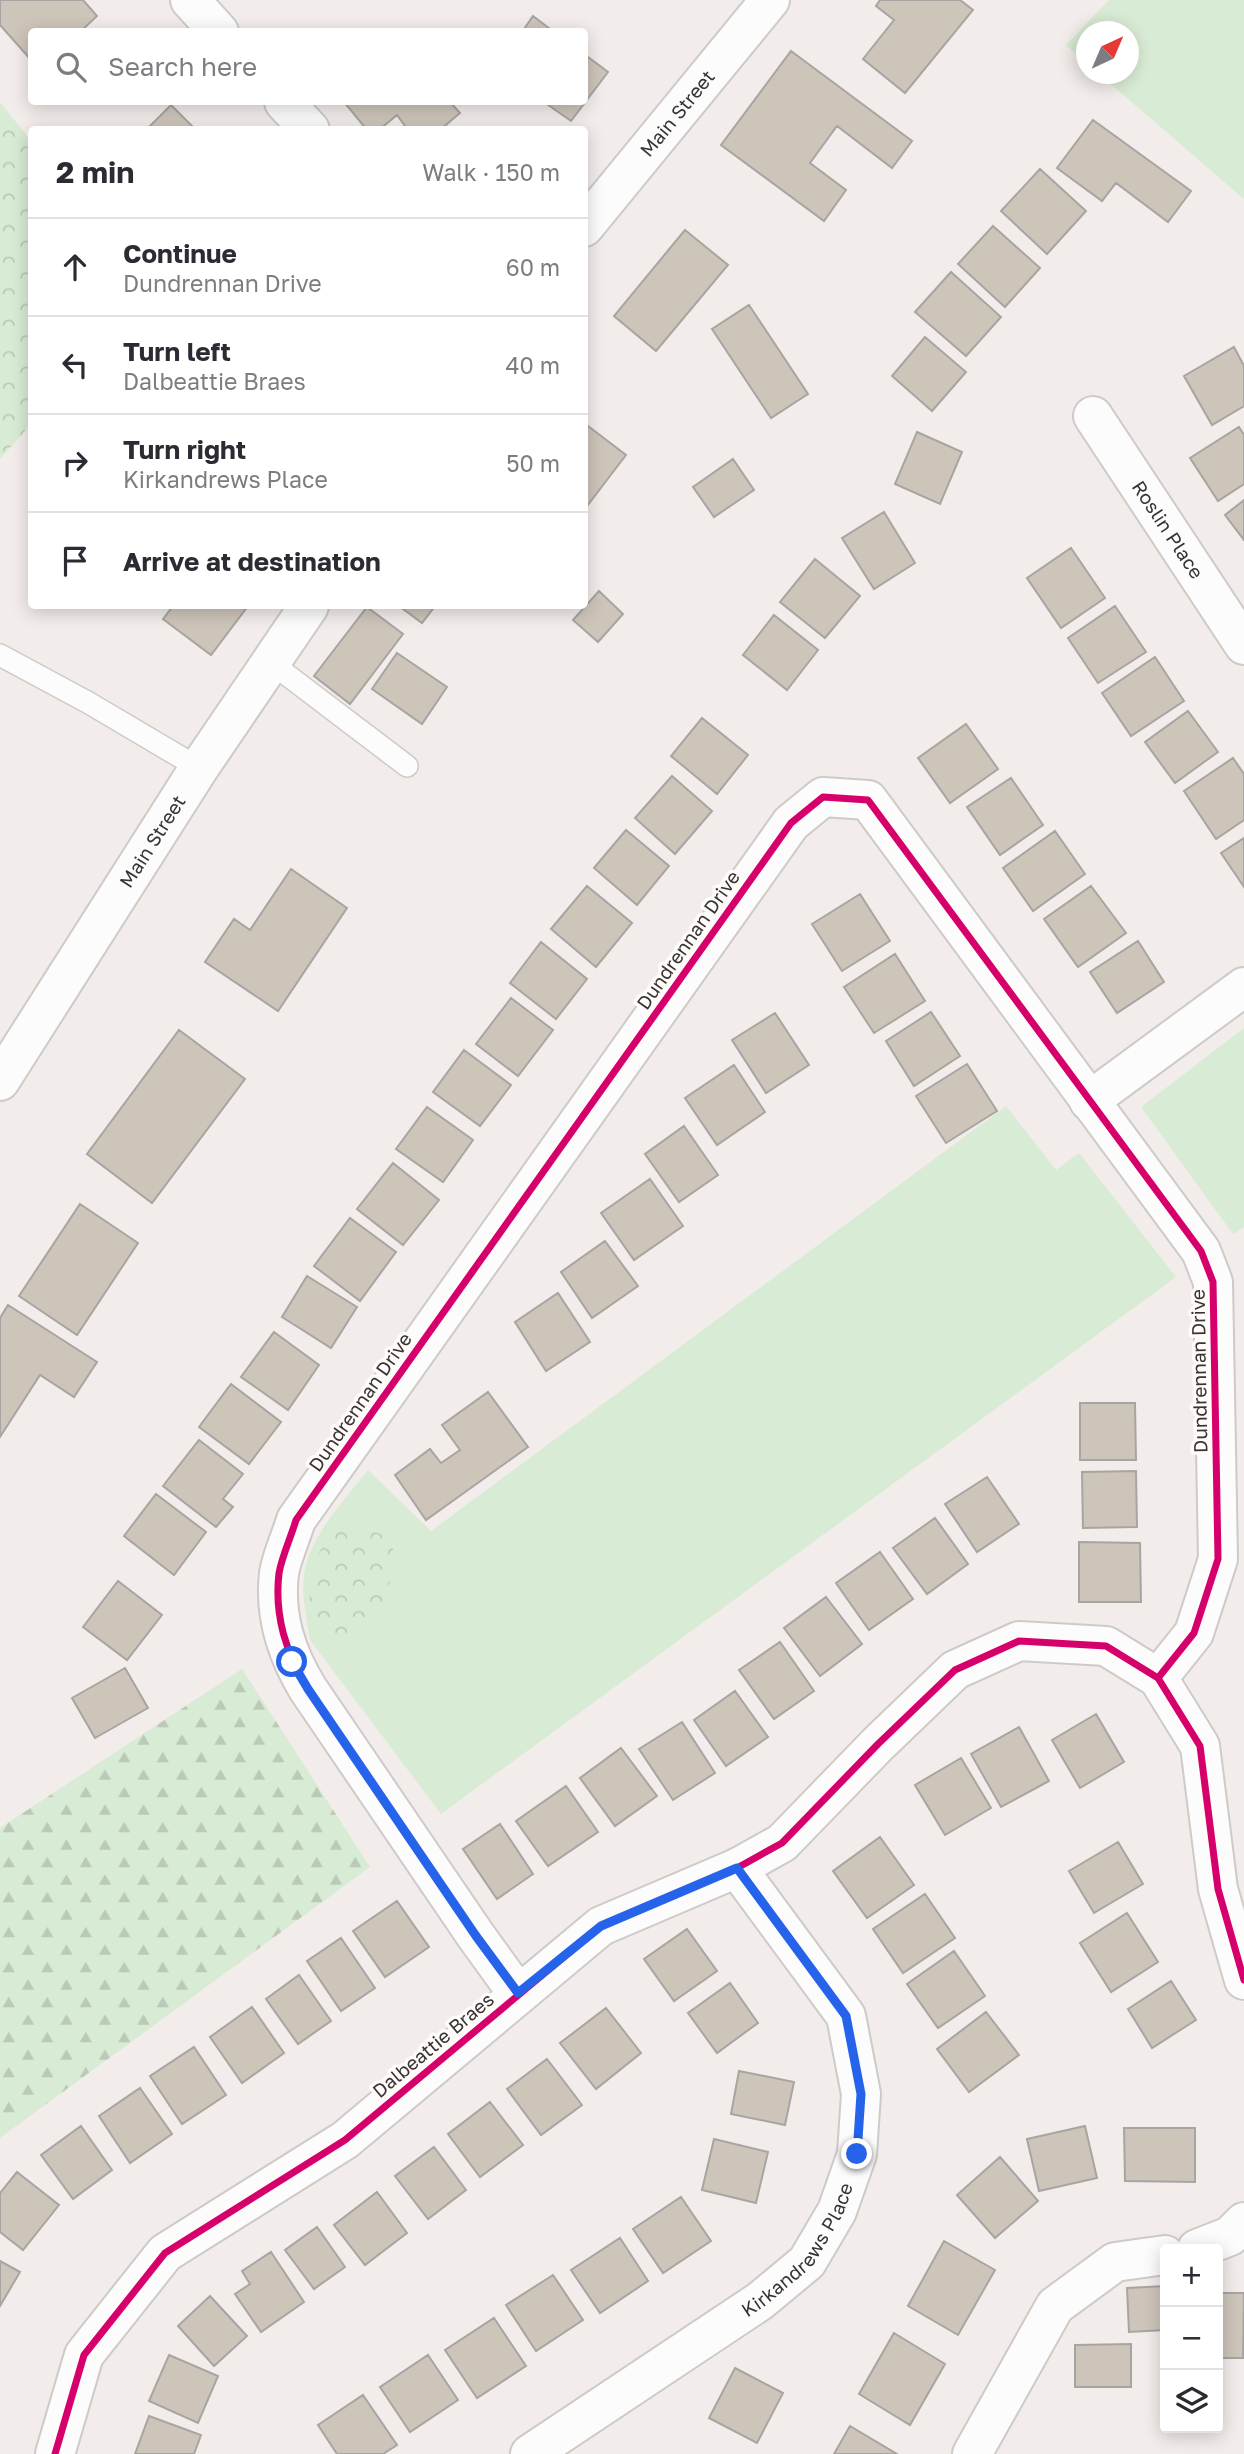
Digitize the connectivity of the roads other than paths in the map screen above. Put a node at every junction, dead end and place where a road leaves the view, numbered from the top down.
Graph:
1 (190, 0) edge
2 (770, 0) edge
3 (215, 28) edge
4 (287, 105) edge
5 (306, 126) edge
6 (588, 223) edge
7 (1093, 416) dead end
8 (307, 609) edge
9 (1244, 645) edge
10 (0, 655) edge
11 (270, 662) junction
12 (407, 766) dead end
13 (199, 768) junction
14 (1244, 987) edge
15 (0, 1081) edge
16 (1089, 1101) junction
17 (1158, 1678) junction
18 (737, 1868) junction
19 (1244, 1980) edge
20 (518, 1993) junction
21 (1244, 2222) edge
22 (1210, 2244) edge
23 (1160, 2256) edge
24 (548, 2449) edge
25 (55, 2454) edge
26 (972, 2454) edge

1 - 3 street
2 - 6 street, Main Street
4 - 5 street
7 - 9 street, Roslin Place
8 - 11 street, Main Street
10 - 13 lane
11 - 12 lane
11 - 13 street, Main Street
13 - 15 street, Main Street
14 - 16 street
16 - 17 street, Dundrennan Drive
16 - 20 street, Dundrennan Drive
17 - 18 street, Dalbeattie Braes
17 - 19 street
18 - 20 street, Dalbeattie Braes
18 - 24 street, Kirkandrews Place
20 - 25 street, Dalbeattie Braes
21 - 22 street
23 - 26 street

